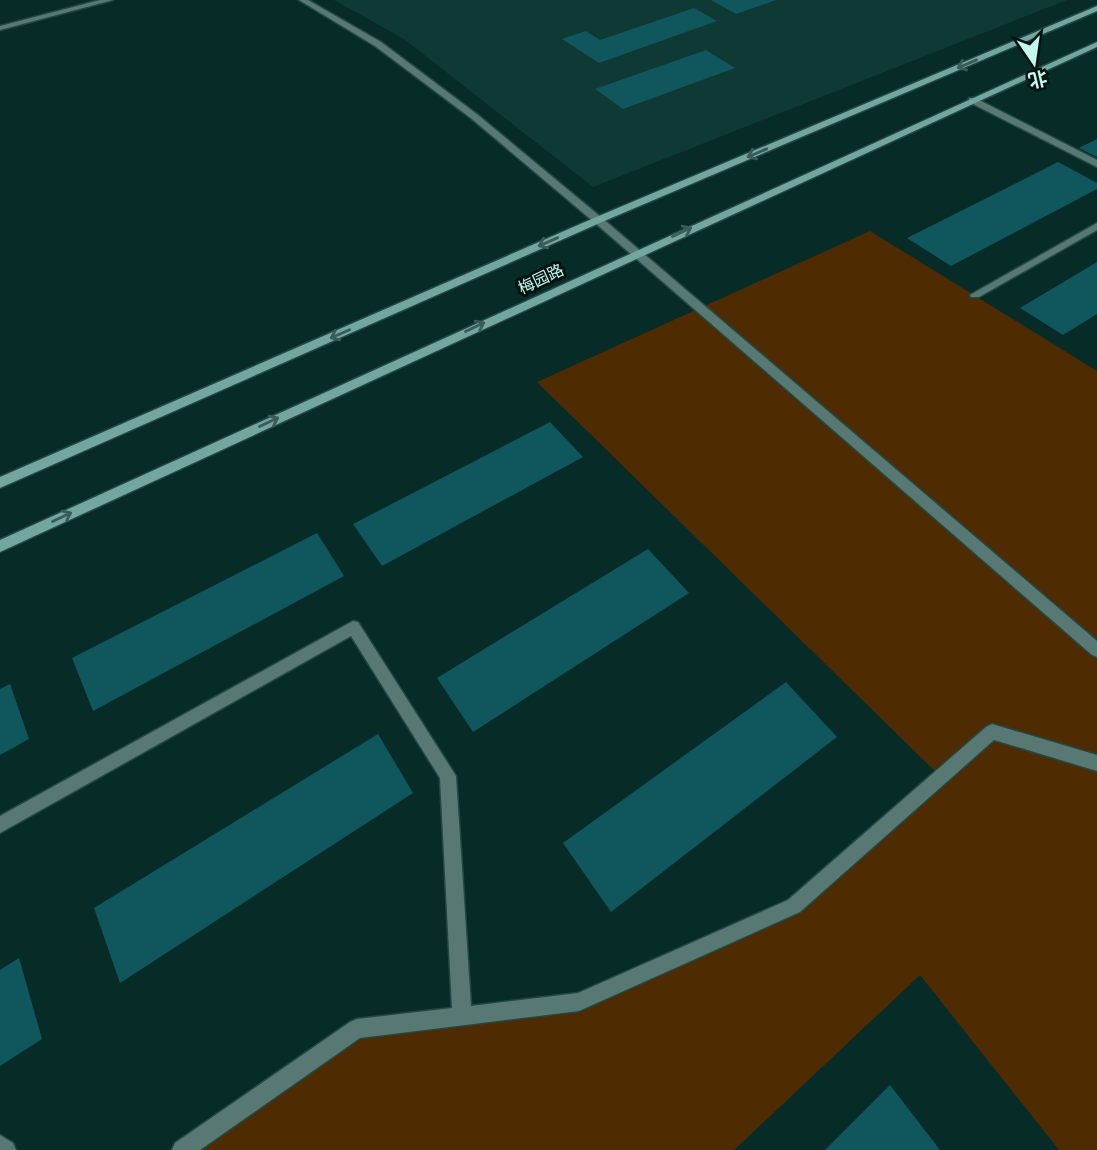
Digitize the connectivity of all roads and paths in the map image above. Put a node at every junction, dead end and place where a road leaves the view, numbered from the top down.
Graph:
1 (109, 0) edge
2 (303, 0) edge
3 (1097, 8) edge
4 (0, 28) edge
5 (1097, 44) edge
6 (972, 100) junction
7 (1097, 164) edge
8 (598, 220) junction
9 (1097, 226) edge
10 (638, 252) junction
11 (975, 295) dead end
12 (0, 483) edge
13 (0, 546) edge
14 (1097, 650) edge
15 (1097, 764) edge
16 (0, 825) edge
17 (462, 1016) junction
18 (0, 1145) edge
19 (6, 1150) edge
20 (181, 1150) edge

1 - 4 street
2 - 8 street
3 -> 8 main road, 梅园路
5 - 6 main road, 梅园路
6 - 7 street
10 -> 6 main road, 梅园路
8 - 10 street
8 -> 12 main road, 梅园路
9 - 11 street
13 -> 10 main road, 梅园路
10 - 14 street
15 - 17 street
16 - 17 street
17 - 20 street
18 - 19 street

